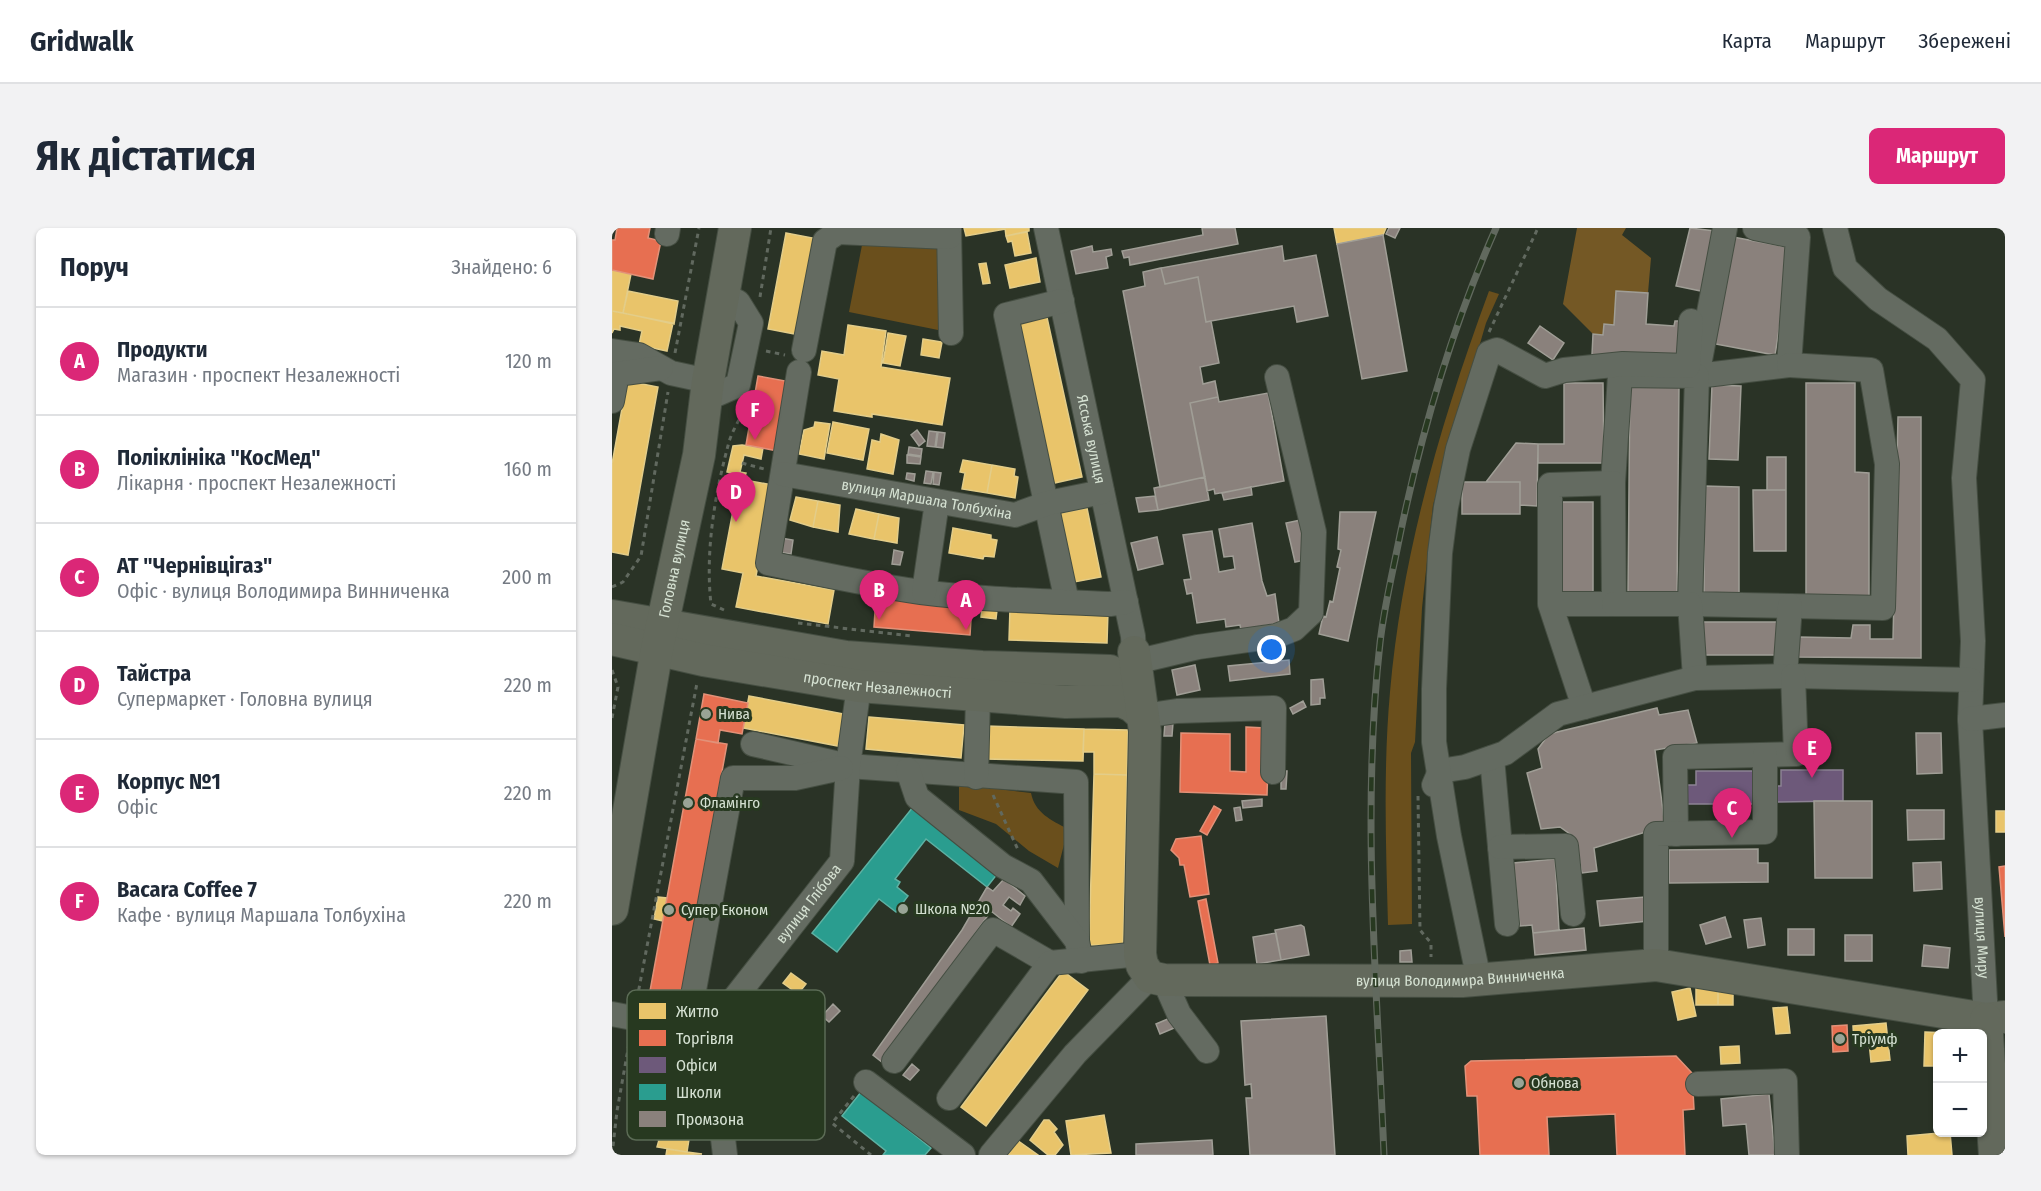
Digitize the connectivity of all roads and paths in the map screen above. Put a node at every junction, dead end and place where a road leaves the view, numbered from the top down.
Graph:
1 (735, 228) edge
2 (1046, 228) edge
3 (1538, 228) edge
4 (1725, 228) edge
5 (1755, 228) edge
6 (1835, 228) edge
7 (949, 232) edge
8 (1798, 232) edge
9 (1062, 301) junction
10 (1691, 321) dead end
11 (1491, 326) dead end
12 (951, 333) dead end
13 (612, 351) edge
14 (768, 351) dead end
15 (796, 359) junction
16 (1789, 365) junction
17 (661, 368) junction
18 (1697, 376) junction
19 (1277, 377) dead end
20 (707, 390) junction
21 (612, 401) edge
22 (724, 460) dead end
23 (729, 461) dead end
24 (783, 474) junction
25 (1613, 483) junction
26 (1102, 492) junction
27 (937, 502) junction
28 (1047, 503) junction
29 (641, 556) dead end
30 (707, 570) dead end
31 (612, 587) edge
32 (924, 592) junction
33 (1067, 602) junction
34 (1126, 602) junction
35 (1550, 604) junction
36 (1614, 604) junction
37 (1690, 604) junction
38 (1790, 606) junction
39 (733, 614) dead end
40 (612, 616) edge
41 (790, 622) dead end
42 (659, 636) junction
43 (918, 637) dead end
44 (612, 639) edge
45 (612, 670) edge
46 (1789, 676) junction
47 (1132, 677) junction
48 (1695, 678) junction
49 (1971, 680) junction
50 (695, 683) dead end
51 (859, 686) junction
52 (978, 696) junction
53 (1584, 707) junction
54 (2005, 715) edge
55 (612, 718) edge
56 (1970, 719) junction
57 (753, 744) dead end
58 (1765, 755) junction
59 (1492, 758) junction
60 (848, 766) junction
61 (908, 770) junction
62 (1440, 771) junction
63 (1273, 772) dead end
64 (976, 777) junction
65 (1418, 795) dead end
66 (1676, 834) junction
67 (1500, 847) junction
68 (1031, 881) junction
69 (614, 892) edge
70 (1573, 914) dead end
71 (1507, 924) dead end
72 (1079, 951) junction
73 (1050, 963) junction
74 (1656, 966) junction
75 (1152, 971) junction
76 (1430, 979) junction
77 (1471, 980) junction
78 (629, 990) edge
79 (690, 990) edge
80 (718, 990) edge
81 (627, 998) edge
82 (623, 1016) edge
83 (1996, 1018) edge
84 (1208, 1051) dead end
85 (894, 1061) dead end
86 (866, 1082) joint
87 (1698, 1084) dead end
88 (949, 1098) dead end
89 (723, 1140) edge
90 (612, 1155) edge
91 (725, 1155) edge
92 (872, 1155) edge
93 (963, 1155) edge
94 (991, 1155) edge
95 (1787, 1155) edge
96 (1995, 1155) edge

1 - 20 main road, Головна вулиця
2 - 9 street, Ясська вулиця
3 - 11 path
4 - 18 street
5 - 8 street
6 - 49 street, вулиця Миру
7 - 12 street
7 - 15 street
8 - 16 street
9 - 26 street, Ясська вулиця
9 - 28 street
10 - 62 street
13 - 17 street
14 - 15 path
15 - 24 street
16 - 18 street
16 - 38 street
17 - 20 street
17 - 21 street
18 - 25 street
18 - 37 street
19 - 47 street
20 - 42 main road, Головна вулиця
22 - 23 path
24 - 27 street, вулиця Маршала Толбухіна
24 - 32 street
25 - 35 street
25 - 36 street
26 - 28 street, вулиця Маршала Толбухіна
26 - 34 street, Ясська вулиця
27 - 28 street, вулиця Маршала Толбухіна
27 - 32 street
28 - 33 street
29 - 31 path
30 - 39 path
32 - 33 street
33 - 34 street
34 - 47 street, Ясська вулиця
35 - 36 street
35 - 53 street
36 - 37 street
37 - 38 street
37 - 48 street
38 - 46 street
40 - 42 main road, проспект Незалежності
41 - 43 path
42 - 44 main road, проспект Незалежності
42 - 47 main road, проспект Незалежності
42 - 51 main road, проспект Незалежності
42 - 69 main road, Головна вулиця
45 - 55 path
46 - 48 street
46 - 49 street
46 - 58 street
47 - 52 main road, проспект Незалежності
47 - 63 street
47 - 75 main road, Ясська вулиця
48 - 53 street
49 - 56 street, вулиця Миру
50 - 78 path
51 - 52 main road, проспект Незалежності
51 - 60 street, вулиця Глібова
52 - 64 street
53 - 59 street
54 - 56 street
56 - 83 street, вулиця Миру
57 - 60 street
58 - 66 street
58 - 66 street
59 - 62 street
59 - 67 street
60 - 61 street
60 - 79 street
60 - 80 street, вулиця Глібова
61 - 64 street
61 - 68 street
62 - 77 street
64 - 68 path
64 - 72 street
65 - 76 path
66 - 74 street
67 - 70 street
67 - 71 street
68 - 72 street
72 - 73 street
72 - 75 street
73 - 85 street
73 - 88 street
74 - 77 main road, вулиця Володимира Винниченка
74 - 83 main road, вулиця Володимира Винниченка
75 - 76 main road, вулиця Володимира Винниченка
75 - 84 street
75 - 94 street
76 - 77 main road, вулиця Володимира Винниченка
81 - 82 path
82 - 90 path
83 - 96 main road, вулиця Миру
86 - 92 path
86 - 93 street
87 - 95 street
89 - 91 street

